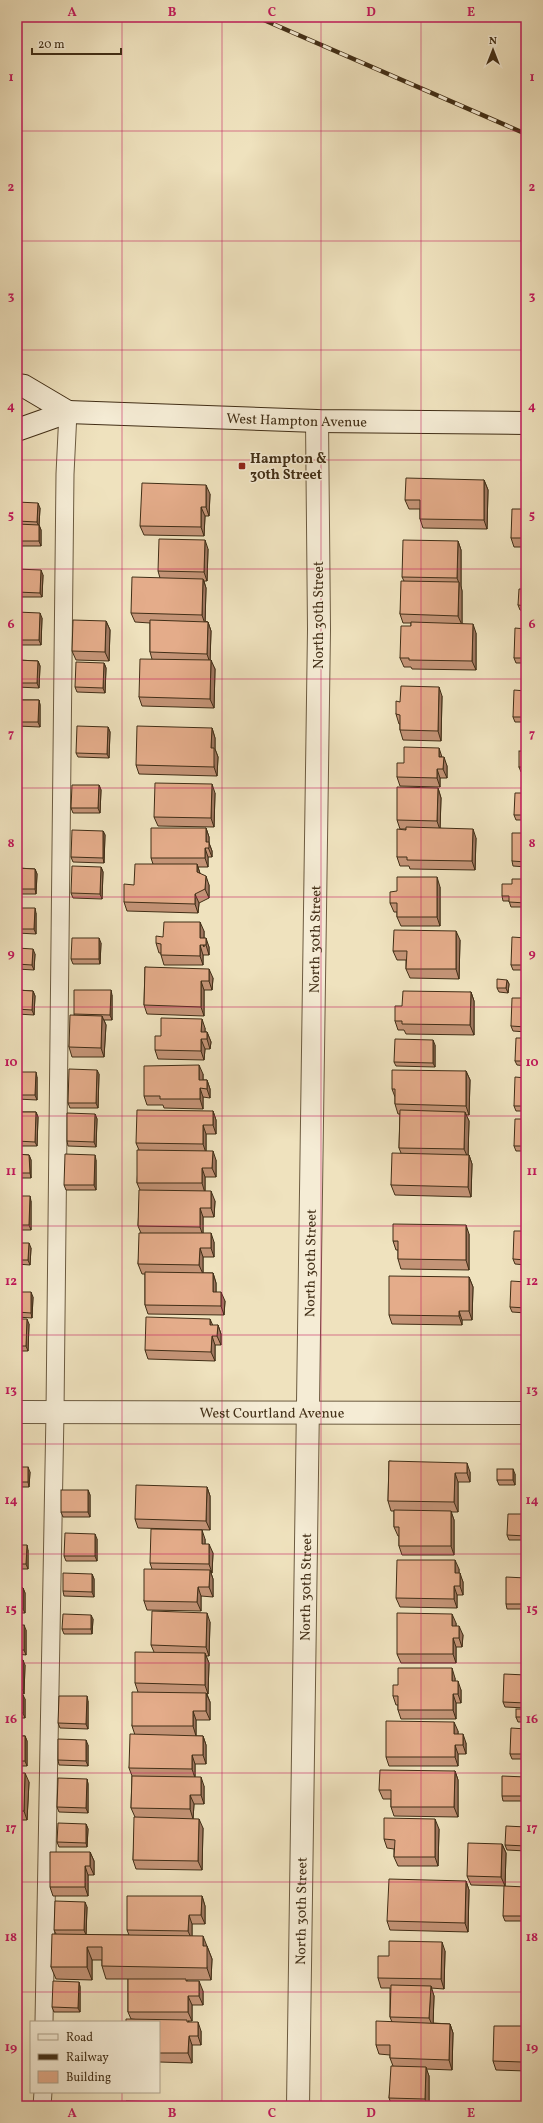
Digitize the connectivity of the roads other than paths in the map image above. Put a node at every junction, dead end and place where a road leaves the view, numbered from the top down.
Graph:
1 (17, 386) edge
2 (68, 412) junction
3 (317, 421) junction
4 (526, 423) edge
5 (17, 430) edge
6 (17, 1412) edge
7 (55, 1412) junction
8 (309, 1412) junction
9 (526, 1413) edge
10 (44, 2021) edge
11 (42, 2093) edge
12 (42, 2106) edge
13 (298, 2106) edge

1 - 2 street, West Hampton Avenue
2 - 3 street, West Hampton Avenue
2 - 5 street, West Hampton Avenue
2 - 7 lane
3 - 4 street, West Hampton Avenue
3 - 8 street, North 30th Street
6 - 7 street, West Courtland Avenue
7 - 8 street, West Courtland Avenue
7 - 10 lane
8 - 9 street, West Courtland Avenue
8 - 13 street, North 30th Street
11 - 12 lane

